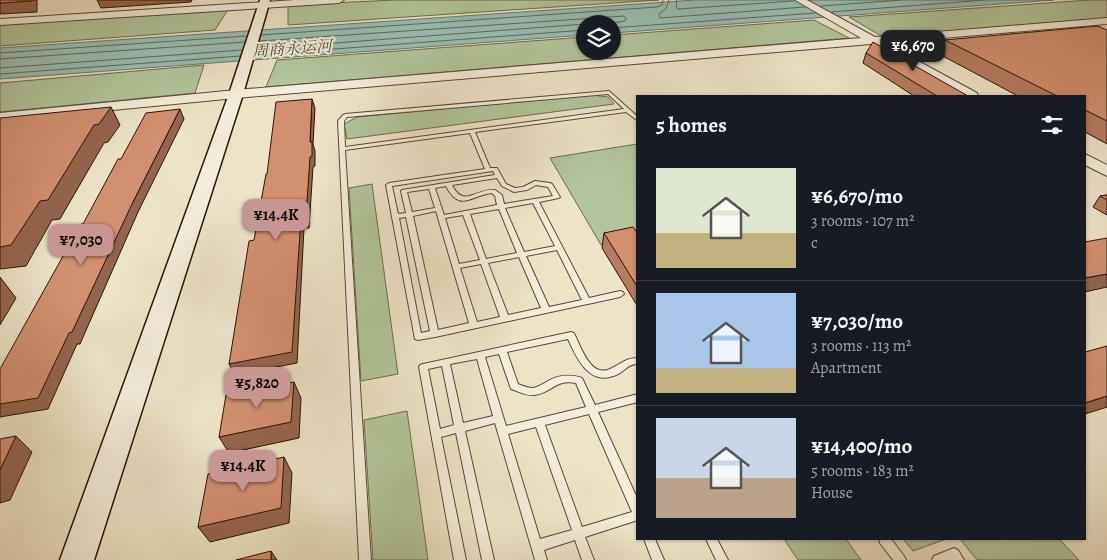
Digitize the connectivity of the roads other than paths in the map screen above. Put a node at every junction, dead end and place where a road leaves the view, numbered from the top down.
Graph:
1 (339, 0) edge
2 (800, 0) edge
3 (264, 2) edge
4 (1107, 21) edge
5 (0, 22) edge
6 (873, 41) junction
7 (236, 94) junction
8 (970, 95) edge
9 (627, 110) junction
10 (0, 117) edge
11 (636, 118) edge
12 (472, 131) junction
13 (342, 149) junction
14 (1086, 160) edge
15 (488, 170) junction
16 (1107, 171) edge
17 (498, 176) junction
18 (448, 184) junction
19 (432, 186) junction
20 (535, 201) junction
21 (501, 207) junction
22 (440, 213) junction
23 (466, 213) junction
24 (409, 214) junction
25 (395, 217) junction
26 (559, 247) junction
27 (522, 254) junction
28 (484, 262) junction
29 (456, 267) junction
30 (620, 294) dead end
31 (587, 301) junction
32 (546, 310) junction
33 (505, 319) junction
34 (474, 325) junction
35 (436, 334) junction
36 (502, 350) junction
37 (480, 355) junction
38 (636, 361) edge
39 (445, 362) junction
40 (636, 398) edge
41 (592, 409) junction
42 (499, 418) junction
43 (539, 422) junction
44 (459, 428) junction
45 (502, 430) junction
46 (436, 434) junction
47 (636, 509) edge
48 (636, 515) edge
49 (578, 533) junction
50 (649, 540) edge
51 (712, 540) edge
52 (885, 540) edge
53 (537, 546) junction
54 (77, 560) edge
55 (364, 560) edge
56 (460, 560) edge
57 (488, 560) edge
58 (541, 560) edge
59 (588, 560) edge
60 (658, 560) edge
61 (722, 560) edge
62 (900, 560) edge
63 (938, 560) edge
64 (958, 560) edge

1 - 3 street
2 - 6 street
3 - 5 street
3 - 7 main road
4 - 6 street
6 - 7 street
6 - 8 street
7 - 10 street
7 - 54 main road
9 - 11 lane
9 - 12 lane
9 - 13 lane
12 - 13 lane
12 - 15 lane
13 - 55 lane
14 - 16 street
15 - 17 lane
15 - 25 lane
17 - 18 lane
17 - 20 lane
18 - 19 lane
18 - 21 lane
19 - 22 lane
19 - 24 lane
20 - 21 lane
20 - 26 lane
21 - 23 lane
21 - 27 lane
22 - 23 lane
22 - 24 lane
22 - 29 lane
23 - 28 lane
24 - 25 lane
24 - 35 lane
25 - 35 lane
26 - 27 lane
26 - 31 lane
27 - 28 lane
27 - 32 lane
28 - 29 lane
28 - 33 lane
29 - 34 lane
30 - 31 lane
31 - 32 lane
32 - 33 lane
33 - 34 lane
34 - 35 lane
36 - 37 lane
36 - 38 lane
36 - 41 lane
37 - 39 lane
37 - 42 lane
39 - 44 lane
39 - 46 lane
40 - 41 lane
41 - 43 lane
41 - 47 lane
42 - 44 lane
42 - 45 lane
43 - 45 lane
43 - 49 lane
44 - 46 lane
44 - 57 lane
45 - 53 lane
46 - 56 lane
48 - 49 lane
49 - 53 lane
49 - 59 lane
50 - 60 lane
51 - 61 lane
52 - 62 lane
53 - 58 lane
63 - 64 lane

